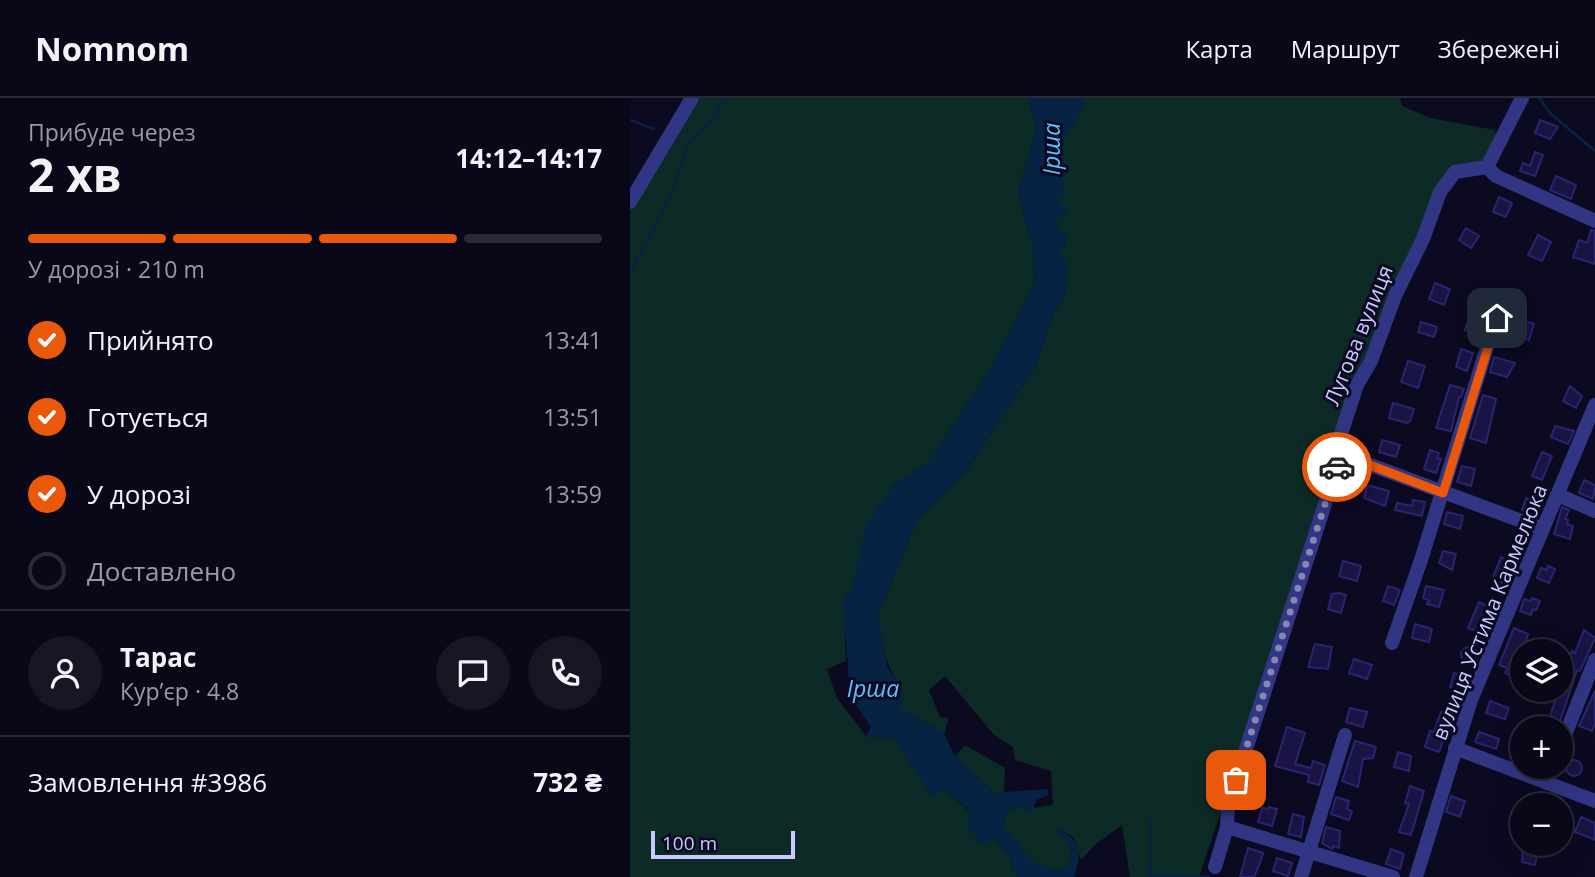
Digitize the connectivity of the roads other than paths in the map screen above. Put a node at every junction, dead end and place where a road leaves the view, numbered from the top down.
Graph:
1 (692, 98) edge
2 (1522, 98) edge
3 (1487, 167) junction
4 (630, 202) edge
5 (1595, 221) edge
6 (1502, 299) dead end
7 (1595, 405) edge
8 (1591, 424) edge
9 (1341, 454) junction
10 (1443, 493) junction
11 (1558, 495) junction
12 (1595, 511) edge
13 (1543, 529) junction
14 (1392, 643) dead end
15 (1595, 660) edge
16 (1573, 716) edge
17 (1345, 735) dead end
18 (1455, 748) junction
19 (1547, 779) edge
20 (1546, 783) junction
21 (1595, 801) edge
22 (1227, 827) junction
23 (1308, 851) junction
24 (1215, 867) dead end
25 (1301, 877) edge
26 (1393, 877) edge
27 (1416, 877) edge

1 - 4 street
2 - 3 street
3 - 5 street
3 - 9 street, Лугова вулиця
6 - 10 street
7 - 8 street, вулиця Устима Кармелюка
8 - 11 street, вулиця Устима Кармелюка
9 - 10 street
9 - 22 street, Лугова вулиця
10 - 13 street
10 - 14 street
11 - 12 street
11 - 13 street, вулиця Устима Кармелюка
13 - 18 street, вулиця Устима Кармелюка
15 - 16 street
17 - 23 street
18 - 20 street
18 - 27 street, вулиця Устима Кармелюка
19 - 20 street
20 - 21 street
22 - 23 street
22 - 24 street, Лугова вулиця
23 - 25 street
23 - 26 street

